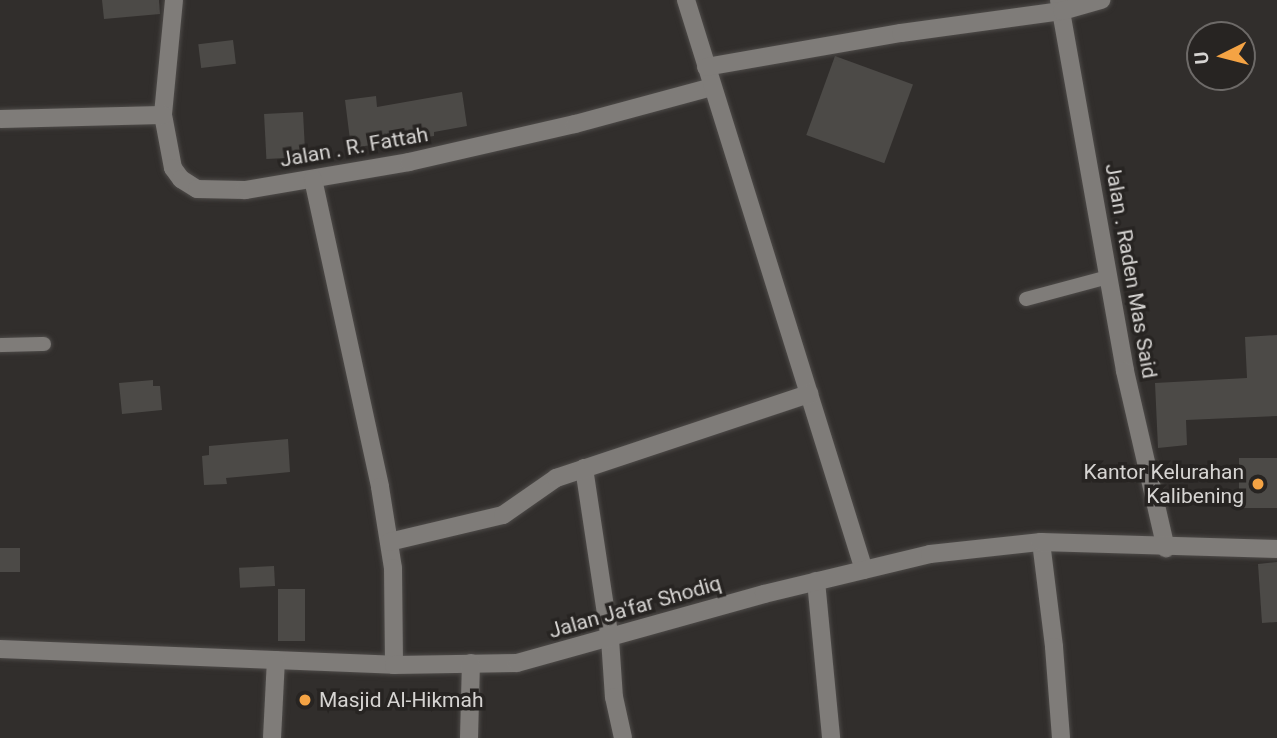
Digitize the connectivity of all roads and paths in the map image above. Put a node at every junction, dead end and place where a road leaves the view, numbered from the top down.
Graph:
1 (174, 0) edge
2 (686, 0) edge
3 (1101, 0) edge
4 (1060, 6) edge
5 (706, 67) junction
6 (712, 87) junction
7 (163, 115) junction
8 (0, 119) edge
9 (313, 179) junction
10 (1108, 277) junction
11 (1026, 299) dead end
12 (44, 344) dead end
13 (0, 345) edge
14 (809, 394) junction
15 (584, 468) junction
16 (389, 542) junction
17 (1041, 542) junction
18 (1166, 548) junction
19 (1277, 549) edge
20 (864, 570) junction
21 (816, 581) junction
22 (610, 639) junction
23 (0, 649) edge
24 (276, 660) junction
25 (471, 663) junction
26 (394, 665) junction
27 (272, 738) edge
28 (469, 738) edge
29 (623, 738) edge
30 (831, 738) edge
31 (1061, 738) edge

1 - 7 street, Jalan . R. Fattah
2 - 5 street
3 - 4 street
4 - 5 street
4 - 10 street, Jalan . Raden Mas Said
5 - 6 street
6 - 9 street, Jalan . R. Fattah
6 - 14 street
7 - 8 street
7 - 9 street, Jalan . R. Fattah
9 - 16 street
10 - 11 lane
10 - 18 street, Jalan . Raden Mas Said
12 - 13 lane
14 - 15 street
14 - 20 street
15 - 16 street
15 - 22 street
16 - 26 street
17 - 18 street, Jalan Ja'far Shodiq
17 - 20 street, Jalan Ja'far Shodiq
17 - 31 street
18 - 19 street, Jalan Ja'far Shodiq
20 - 21 street, Jalan Ja'far Shodiq
21 - 22 street, Jalan Ja'far Shodiq
21 - 30 street
22 - 25 street, Jalan Ja'far Shodiq
22 - 29 street
23 - 24 street, Jalan Ja'far Shodiq
24 - 26 street, Jalan Ja'far Shodiq
24 - 27 street
25 - 26 street, Jalan Ja'far Shodiq
25 - 28 street

